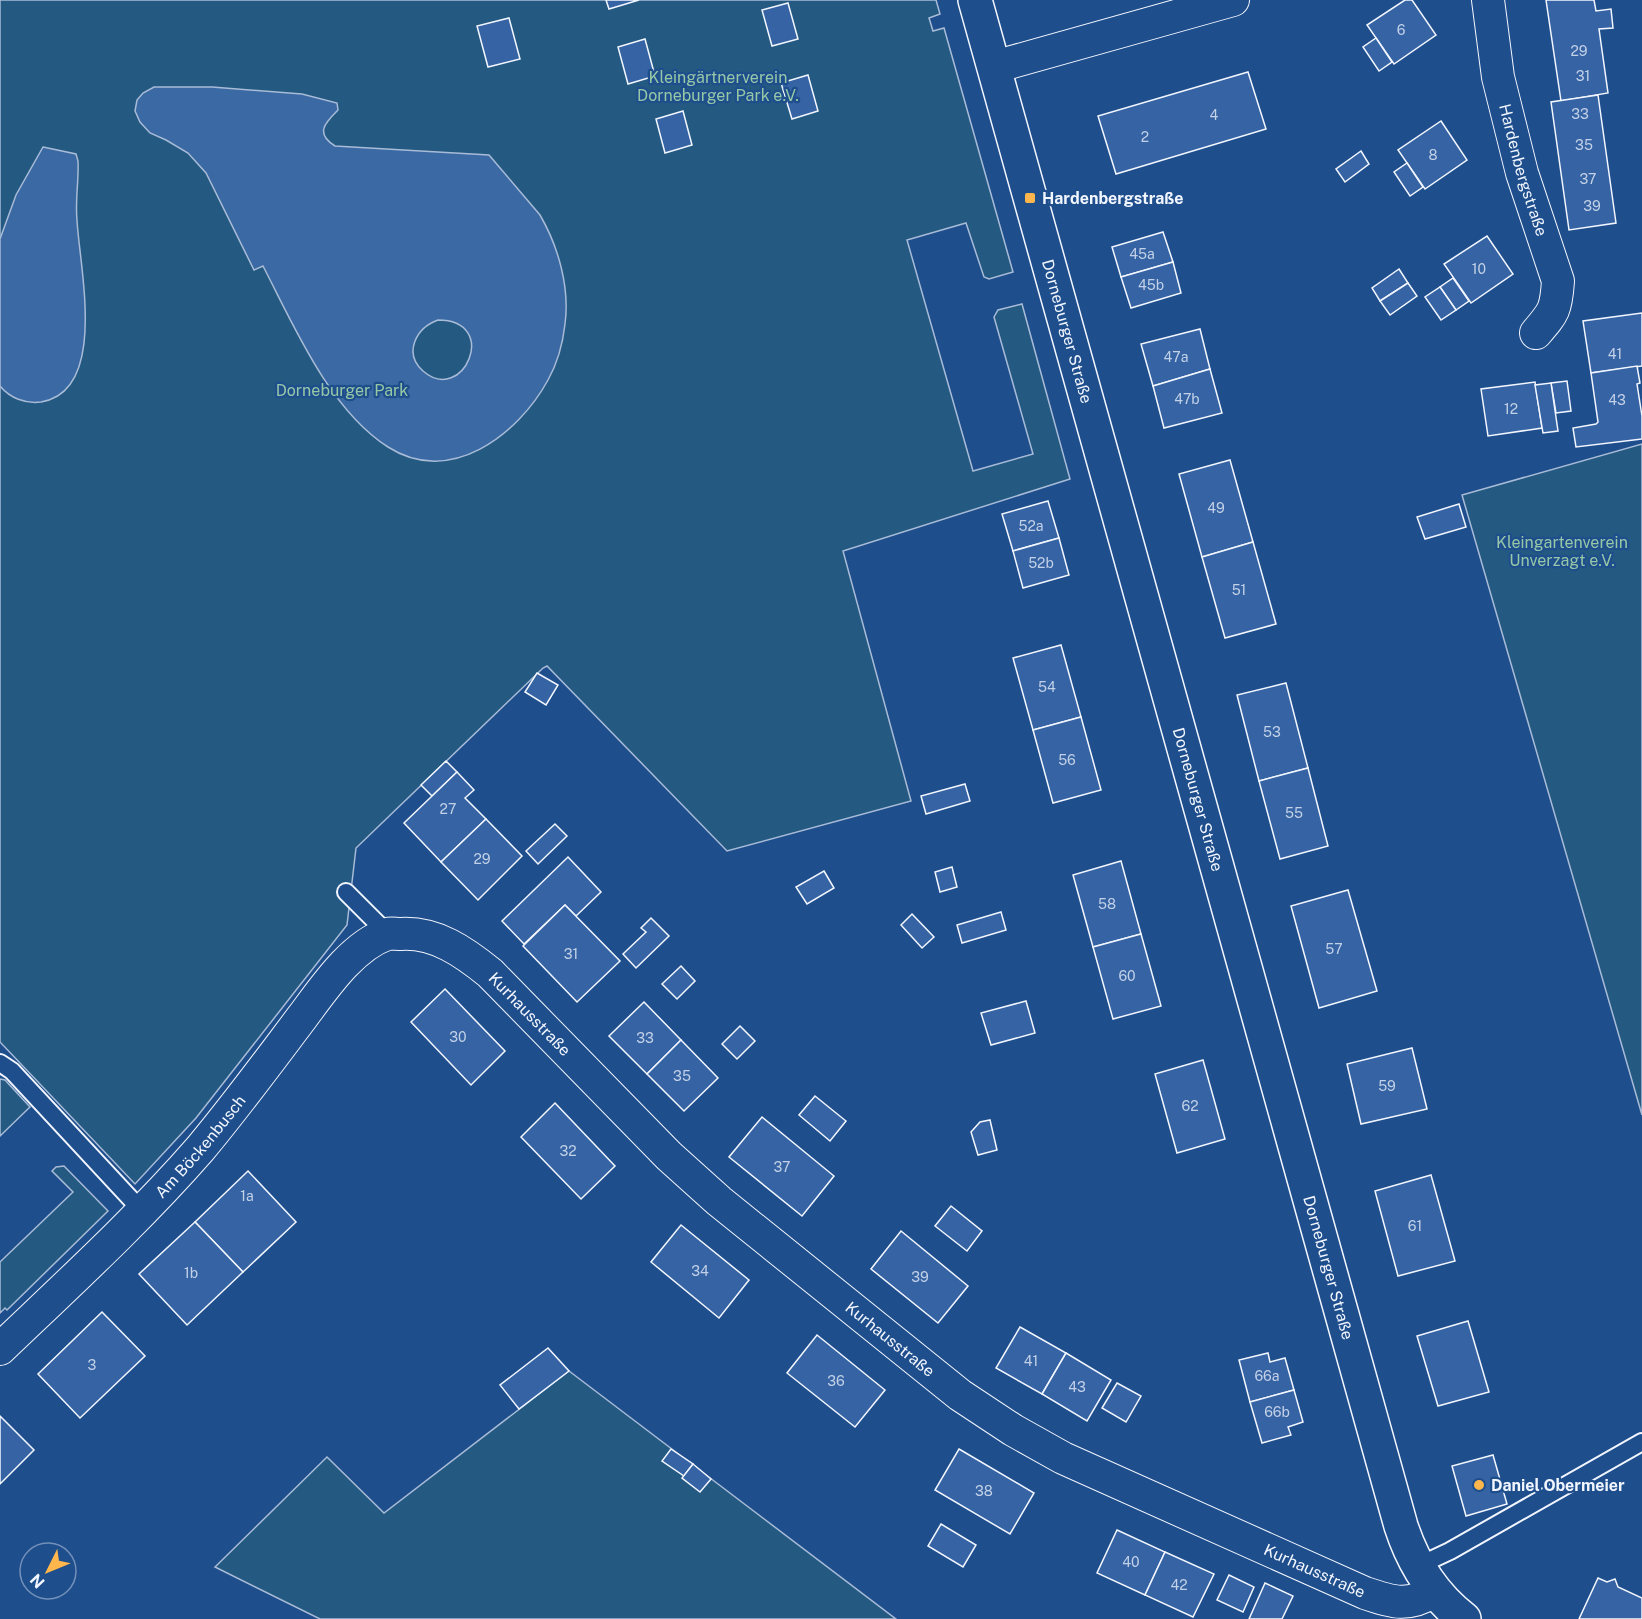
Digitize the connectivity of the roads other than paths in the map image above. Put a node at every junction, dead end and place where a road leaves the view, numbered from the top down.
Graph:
1 (975, 0) edge
2 (1233, 0) edge
3 (1488, 0) edge
4 (994, 67) junction
5 (1536, 333) dead end
6 (346, 892) dead end
7 (388, 934) junction
8 (0, 1062) edge
9 (142, 1211) junction
10 (0, 1349) edge
11 (1642, 1442) edge
12 (1427, 1579) junction
13 (1464, 1619) edge

1 - 4 street, Dorneburger Straße
2 - 4 street
3 - 5 street, Hardenbergstraße
4 - 12 street, Dorneburger Straße
6 - 7 lane
7 - 9 street, Am Böckenbusch
7 - 12 street, Kurhausstraße
8 - 9 lane
9 - 10 street, Am Böckenbusch
11 - 12 lane
12 - 13 street

